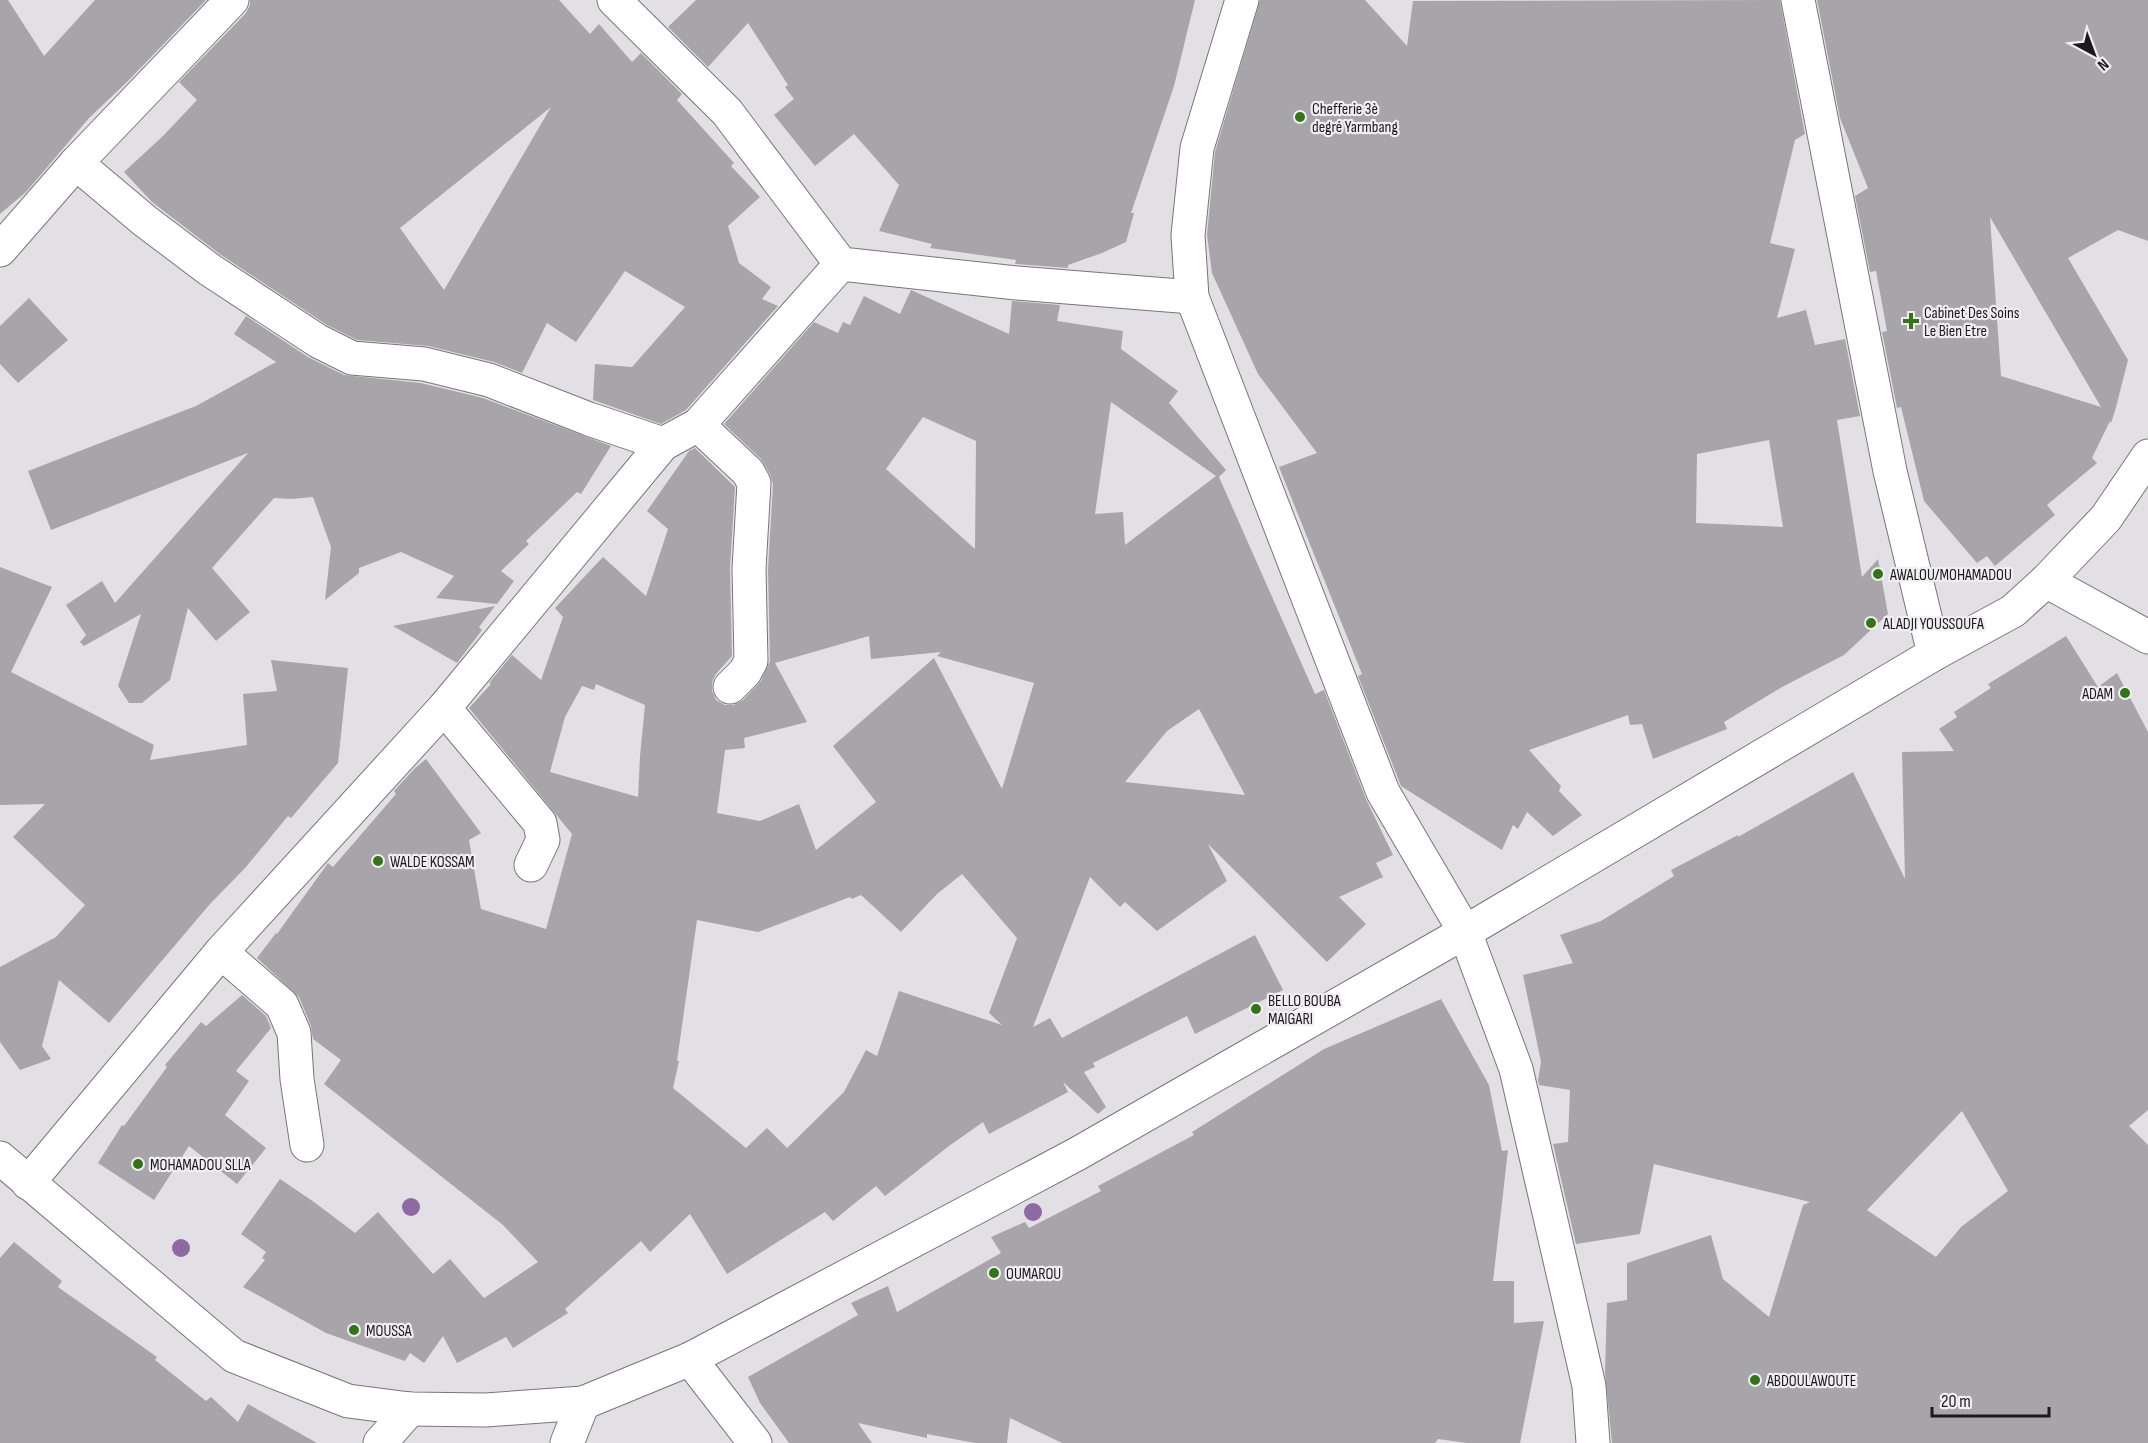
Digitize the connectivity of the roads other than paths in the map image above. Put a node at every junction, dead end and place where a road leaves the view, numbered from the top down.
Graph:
1 (232, 0) edge
2 (614, 0) edge
3 (1242, 0) edge
4 (1798, 0) edge
5 (76, 163) junction
6 (0, 250) edge
7 (841, 264) junction
8 (1192, 297) junction
9 (698, 425) junction
10 (663, 444) junction
11 (2148, 456) edge
12 (2046, 581) junction
13 (2148, 637) edge
14 (1934, 654) junction
15 (730, 687) dead end
16 (444, 708) junction
17 (531, 865) dead end
18 (1465, 932) junction
19 (221, 952) junction
20 (307, 1145) dead end
21 (0, 1158) edge
22 (28, 1183) junction
23 (690, 1359) junction
24 (583, 1403) junction
25 (410, 1409) junction
26 (380, 1443) edge
27 (567, 1443) edge
28 (754, 1443) edge
29 (1593, 1443) edge

1 - 5 street
2 - 7 street
3 - 8 street
4 - 14 street
5 - 6 street
5 - 10 street
7 - 8 street
7 - 9 street
8 - 18 street
9 - 10 street
9 - 15 street
10 - 16 street
11 - 12 street
12 - 13 street
12 - 14 street
14 - 18 street
16 - 17 street
16 - 19 street
18 - 23 street
18 - 29 street
19 - 20 street
19 - 22 street
21 - 22 street
22 - 25 street
23 - 24 street
23 - 28 street
24 - 25 street
24 - 27 street
25 - 26 street

